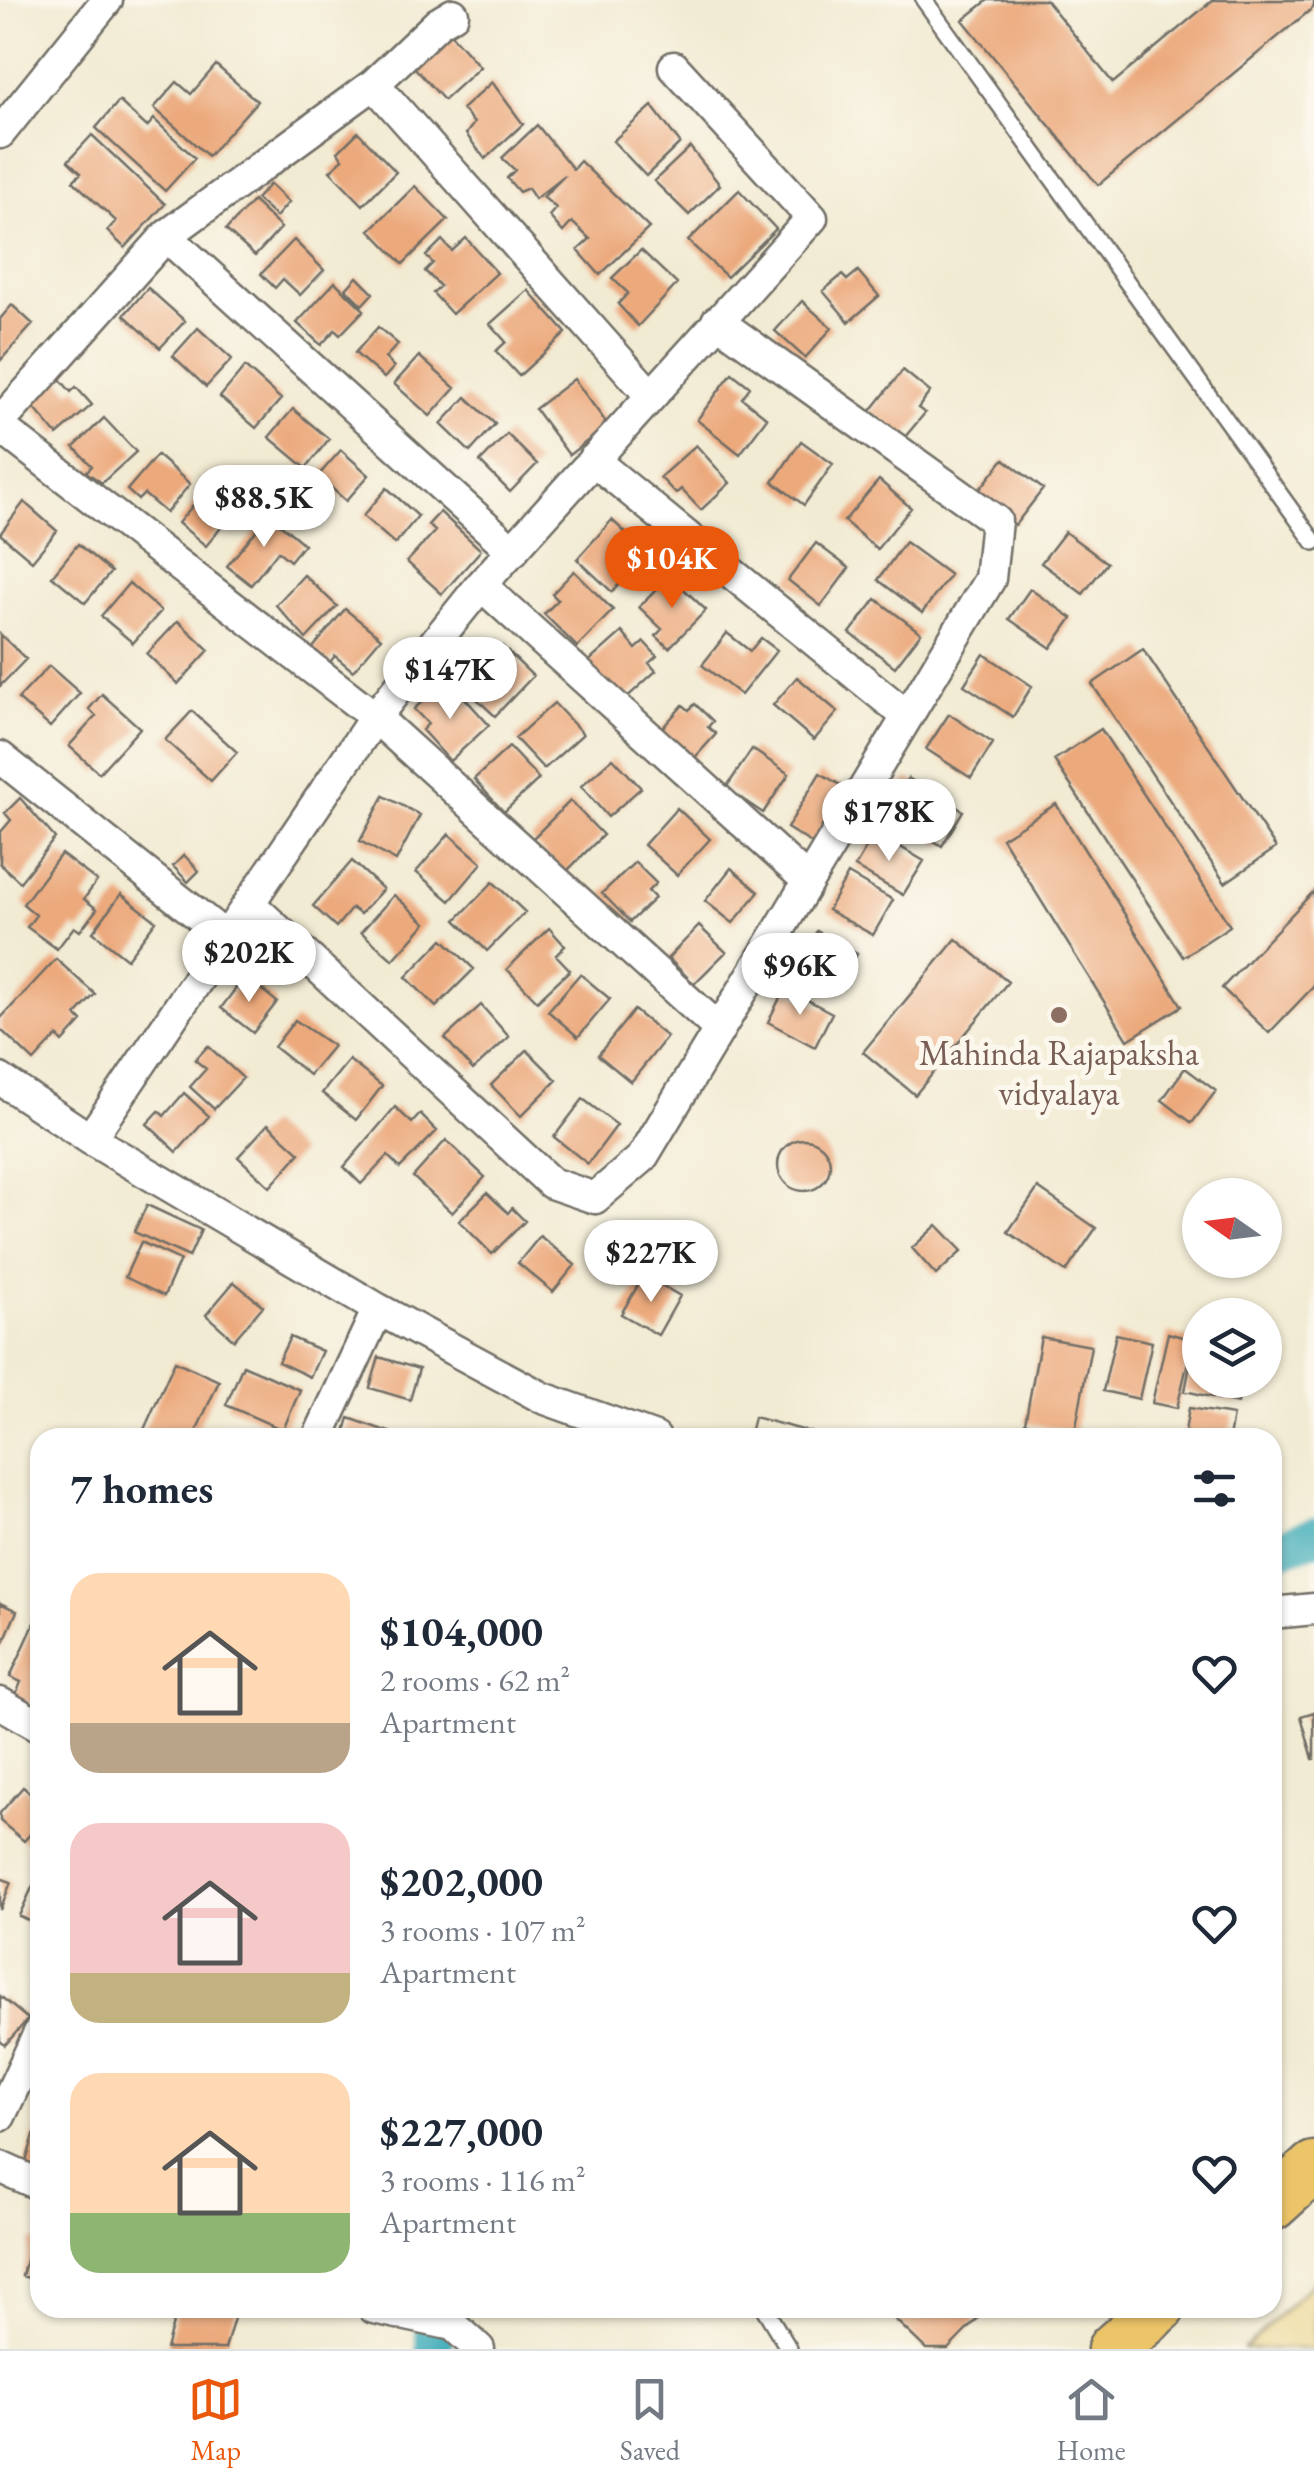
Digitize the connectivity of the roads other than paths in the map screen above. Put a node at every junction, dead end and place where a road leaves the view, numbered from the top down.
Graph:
1 (107, 0) edge
2 (924, 0) edge
3 (454, 14) dead end
4 (674, 67) dead end
5 (374, 84) junction
6 (0, 133) edge
7 (166, 236) junction
8 (717, 321) junction
9 (651, 396) junction
10 (0, 424) edge
11 (593, 460) junction
12 (1314, 542) edge
13 (512, 550) junction
14 (481, 586) junction
15 (907, 716) junction
16 (375, 717) junction
17 (0, 757) edge
18 (808, 882) junction
19 (250, 904) junction
20 (227, 938) junction
21 (720, 1029) junction
22 (0, 1078) edge
23 (90, 1139) junction
24 (378, 1310) junction
25 (323, 1428) edge
26 (627, 1428) edge
27 (1314, 1609) edge
28 (1282, 1612) edge
29 (0, 1703) edge
30 (30, 1720) edge
31 (30, 2052) edge
32 (0, 2116) edge
33 (0, 2167) edge
34 (1314, 2167) edge
35 (30, 2181) edge
36 (1282, 2195) edge
37 (420, 2318) edge
38 (770, 2318) edge
39 (1148, 2318) edge
40 (479, 2349) edge
41 (789, 2349) edge
42 (1113, 2349) edge

1 - 6 street
2 - 12 lane
3 - 5 street
4 - 8 street
5 - 7 street
5 - 9 street
7 - 10 street
7 - 13 street
8 - 9 street
8 - 15 street
9 - 11 street
10 - 16 street
11 - 13 street
11 - 15 street
13 - 14 street
14 - 16 street
14 - 18 street
15 - 18 street
16 - 19 street
16 - 21 street
17 - 20 street
18 - 21 street
19 - 20 street
19 - 21 street
20 - 23 street
22 - 23 street
23 - 24 street
24 - 25 street
24 - 26 street
27 - 28 street
29 - 30 street
31 - 32 street
33 - 35 street
34 - 36 highway
37 - 40 street
38 - 41 lane
39 - 42 highway

